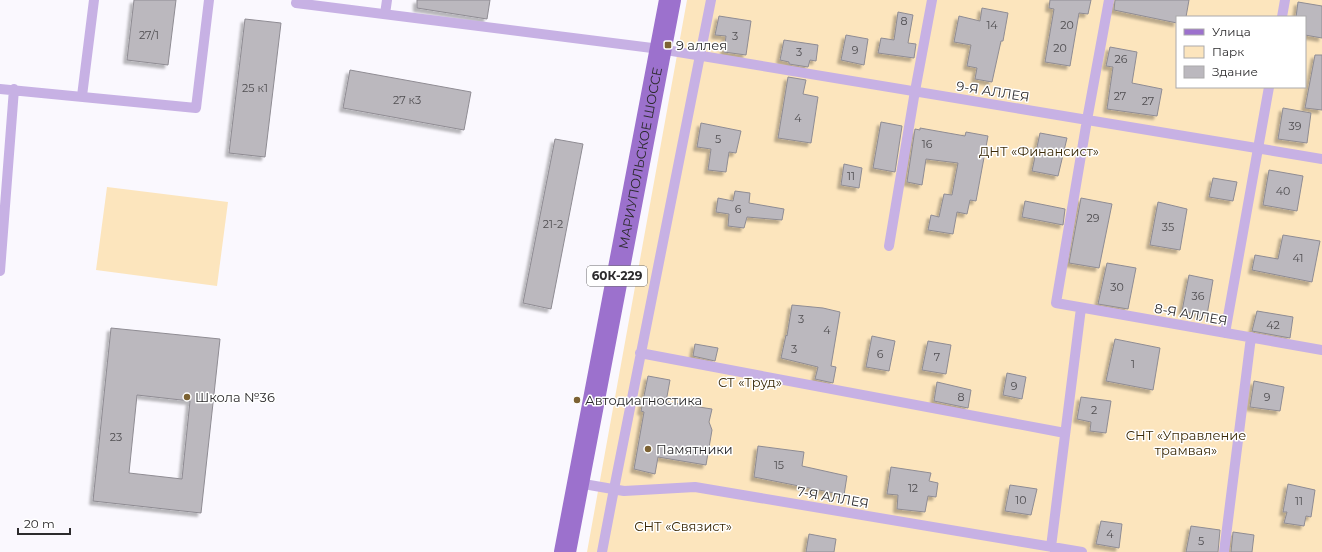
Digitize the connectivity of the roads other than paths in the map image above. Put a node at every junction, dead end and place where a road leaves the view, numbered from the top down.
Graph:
1 (94, 0) edge
2 (209, 0) edge
3 (297, 0) edge
4 (387, 0) edge
5 (670, 0) edge
6 (711, 0) edge
7 (932, 0) edge
8 (1109, 0) edge
9 (1285, 0) edge
10 (385, 14) junction
11 (1282, 16) edge
12 (660, 48) junction
13 (699, 55) junction
14 (0, 88) edge
15 (1269, 88) edge
16 (14, 89) junction
17 (915, 91) junction
18 (82, 96) junction
19 (1087, 120) junction
20 (1258, 148) junction
21 (1322, 159) edge
22 (889, 246) dead end
23 (0, 271) edge
24 (1081, 308) junction
25 (1225, 333) junction
26 (1251, 337) junction
27 (1322, 350) edge
28 (640, 353) junction
29 (1065, 433) junction
30 (578, 482) junction
31 (614, 489) junction
32 (1051, 547) junction
33 (565, 552) edge
34 (602, 552) edge
35 (1082, 552) edge
36 (1224, 552) edge

1 - 18 lane
2 - 18 lane
3 - 10 lane, 9-Я АЛЛЕЯ
4 - 10 lane
5 - 12 main road, МАРИУПОЛЬСКОЕ ШОССЕ / 60К-229
6 - 13 lane
7 - 17 lane
8 - 19 lane
9 - 11 lane
10 - 12 lane, 9-Я АЛЛЕЯ
12 - 13 lane, 9-Я АЛЛЕЯ
12 - 30 main road, МАРИУПОЛЬСКОЕ ШОССЕ / 60К-229
13 - 17 lane, 9-Я АЛЛЕЯ
13 - 28 lane
14 - 16 lane
15 - 20 lane
16 - 18 lane
16 - 23 lane
17 - 19 lane, 9-Я АЛЛЕЯ
17 - 22 lane
19 - 20 lane, 9-Я АЛЛЕЯ
19 - 24 lane, 8-Я АЛЛЕЯ
20 - 21 lane, 9-Я АЛЛЕЯ
20 - 25 lane
24 - 25 lane, 8-Я АЛЛЕЯ
24 - 29 lane
25 - 26 lane, 8-Я АЛЛЕЯ
26 - 27 lane, 8-Я АЛЛЕЯ
26 - 36 lane
28 - 29 lane
28 - 31 lane
29 - 32 lane
30 - 31 lane, 7-Я АЛЛЕЯ
30 - 33 main road, МАРИУПОЛЬСКОЕ ШОССЕ / 60К-229
31 - 32 lane, 7-Я АЛЛЕЯ
31 - 34 lane
32 - 35 lane, 7-Я АЛЛЕЯ

